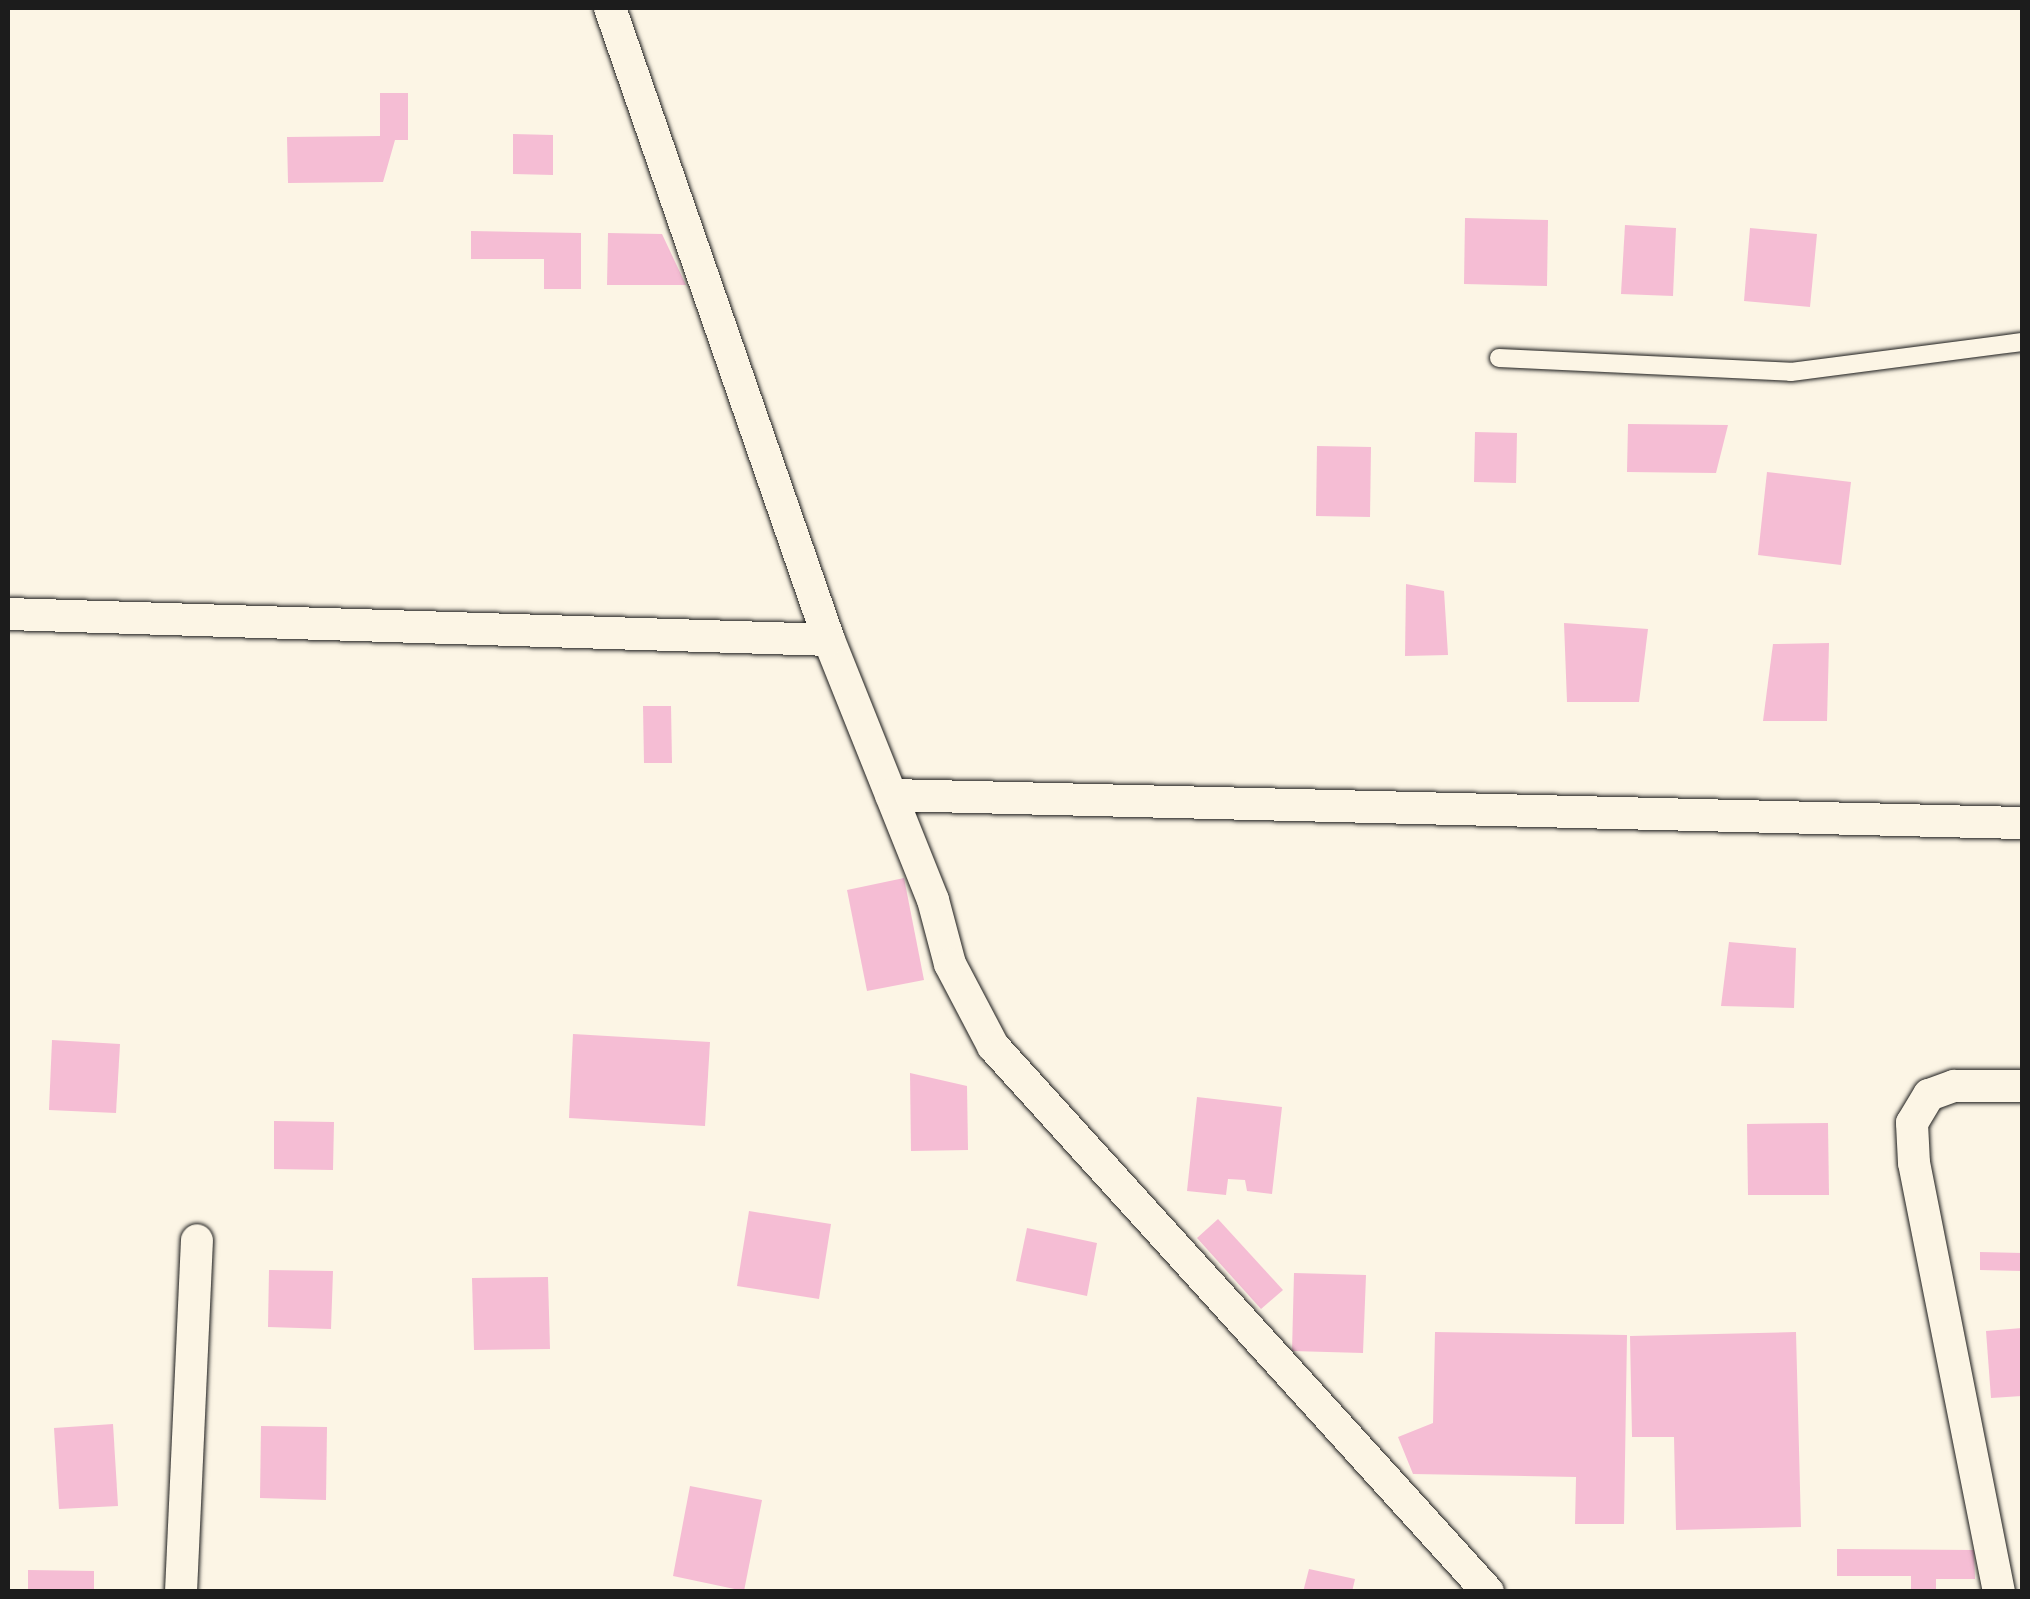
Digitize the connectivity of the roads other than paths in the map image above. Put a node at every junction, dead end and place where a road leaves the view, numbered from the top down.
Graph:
1 (610, 8) edge
2 (2022, 342) edge
3 (1499, 358) dead end
4 (8, 614) edge
5 (829, 640) junction
6 (891, 796) junction
7 (2022, 823) edge
8 (2022, 1086) edge
9 (197, 1240) dead end
10 (181, 1592) edge
11 (1488, 1592) edge
12 (1999, 1592) edge

1 - 5 street
2 - 3 lane
4 - 5 street
5 - 6 street
6 - 7 street
6 - 11 street
8 - 12 street
9 - 10 street

